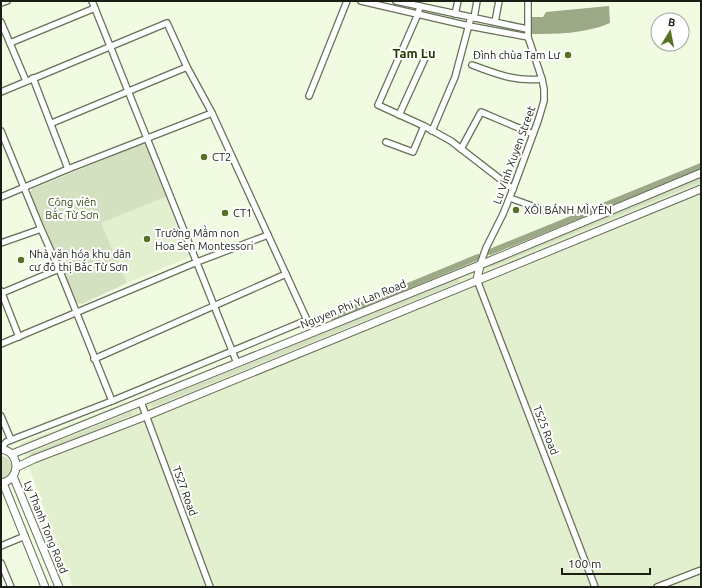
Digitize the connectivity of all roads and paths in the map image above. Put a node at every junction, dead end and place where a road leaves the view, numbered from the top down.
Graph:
1 (7, 1) edge
2 (92, 1) edge
3 (347, 1) edge
4 (362, 1) edge
5 (396, 1) edge
6 (458, 1) edge
7 (477, 1) edge
8 (499, 1) edge
9 (528, 1) edge
10 (410, 2) edge
11 (1, 4) edge
12 (420, 6) junction
13 (95, 8) junction
14 (418, 14) junction
15 (455, 14) junction
16 (473, 18) junction
17 (1, 22) edge
18 (495, 22) junction
19 (469, 26) junction
20 (527, 29) junction
21 (528, 37) junction
22 (10, 43) junction
23 (110, 46) junction
24 (426, 56) dead end
25 (472, 65) dead end
26 (187, 67) junction
27 (33, 78) junction
28 (542, 79) junction
29 (26, 81) junction
30 (1, 92) edge
31 (129, 92) junction
32 (309, 96) dead end
33 (212, 113) junction
34 (399, 115) junction
35 (52, 123) junction
36 (424, 126) junction
37 (1, 131) edge
38 (432, 131) junction
39 (533, 134) junction
40 (148, 139) junction
41 (386, 142) dead end
42 (3, 143) edge
43 (461, 149) junction
44 (68, 168) junction
45 (701, 173) edge
46 (24, 188) junction
47 (513, 188) junction
48 (701, 189) edge
49 (1, 197) edge
50 (510, 198) junction
51 (546, 211) dead end
52 (41, 229) junction
53 (268, 235) junction
54 (1, 243) edge
55 (197, 262) junction
56 (480, 265) junction
57 (59, 269) junction
58 (286, 274) junction
59 (477, 280) junction
60 (1, 292) edge
61 (215, 306) junction
62 (76, 313) junction
63 (19, 337) junction
64 (1, 344) edge
65 (233, 351) junction
66 (94, 359) junction
67 (237, 363) junction
68 (112, 402) junction
69 (141, 402) junction
70 (1, 416) edge
71 (146, 416) junction
72 (11, 440) junction
73 (1, 449) edge
74 (12, 454) junction
75 (17, 467) junction
76 (13, 476) junction
77 (2, 483) edge
78 (25, 536) junction
79 (1, 546) edge
80 (2, 566) edge
81 (701, 570) edge
82 (11, 587) edge
83 (45, 587) edge
84 (58, 587) edge
85 (210, 587) edge
86 (595, 587) edge
87 (657, 587) edge

1 - 11 street
2 - 13 street
3 - 32 street
4 - 14 street
5 - 10 street
6 - 15 street
7 - 16 street
8 - 18 street
9 - 20 street, Lu Vinh Xuyen Street
10 - 12 street
12 - 14 street
12 - 15 street
13 - 22 street
13 - 23 street
14 - 19 street
14 - 34 street
15 - 16 street
16 - 18 street
16 - 19 street
17 - 22 street
18 - 20 street
19 - 21 street
19 - 38 street
20 - 21 street, Lu Vinh Xuyen Street
21 - 28 street, Lu Vinh Xuyen Street
22 - 29 street
23 - 26 street
23 - 27 street
23 - 31 street
24 - 34 street
25 - 28 street
26 - 31 street
26 - 33 street
27 - 29 street
27 - 35 street
28 - 39 street, Lu Vinh Xuyen Street
29 - 30 street
31 - 35 street
31 - 40 street
33 - 40 street
33 - 53 street
34 - 36 street
35 - 44 street
36 - 38 street
36 - 41 street
37 - 42 street
38 - 43 street
39 - 43 street
39 - 47 street, Lu Vinh Xuyen Street
40 - 44 street
40 - 55 street
42 - 46 street
43 - 47 street
44 - 46 street
45 - 56 main road, Nguyen Phi Y Lan Road
46 - 49 street
46 - 52 street
47 - 50 street, Lu Vinh Xuyen Street
48 - 59 main road
50 - 51 street
50 - 56 street, Lu Vinh Xuyen Street
52 - 54 street
52 - 57 street
53 - 55 street
53 - 58 street
55 - 61 street
55 - 62 street
56 - 59 main road
56 - 67 main road, Nguyen Phi Y Lan Road
57 - 60 street
57 - 62 street
58 - 61 street
58 - 65 street
59 - 71 main road
59 - 86 street, TS25 Road
60 - 63 street
61 - 65 street
61 - 66 street
62 - 63 street
62 - 66 street
63 - 64 street
65 - 67 street
65 - 68 street
66 - 68 street
67 - 69 main road, Nguyen Phi Y Lan Road
68 - 72 street
69 - 71 street, TS27 Road
69 - 74 main road, Nguyen Phi Y Lan Road
70 - 72 street
71 - 75 main road
71 - 85 street, TS27 Road
72 - 73 street
73 - 74 main road
74 - 75 main road
75 - 76 main road
76 - 77 main road
76 - 84 main road, Ly Thanh Tong Road
77 - 78 main road, Ly Thanh Tong Road
78 - 79 street
78 - 83 main road, Ly Thanh Tong Road
80 - 82 street
81 - 87 street

